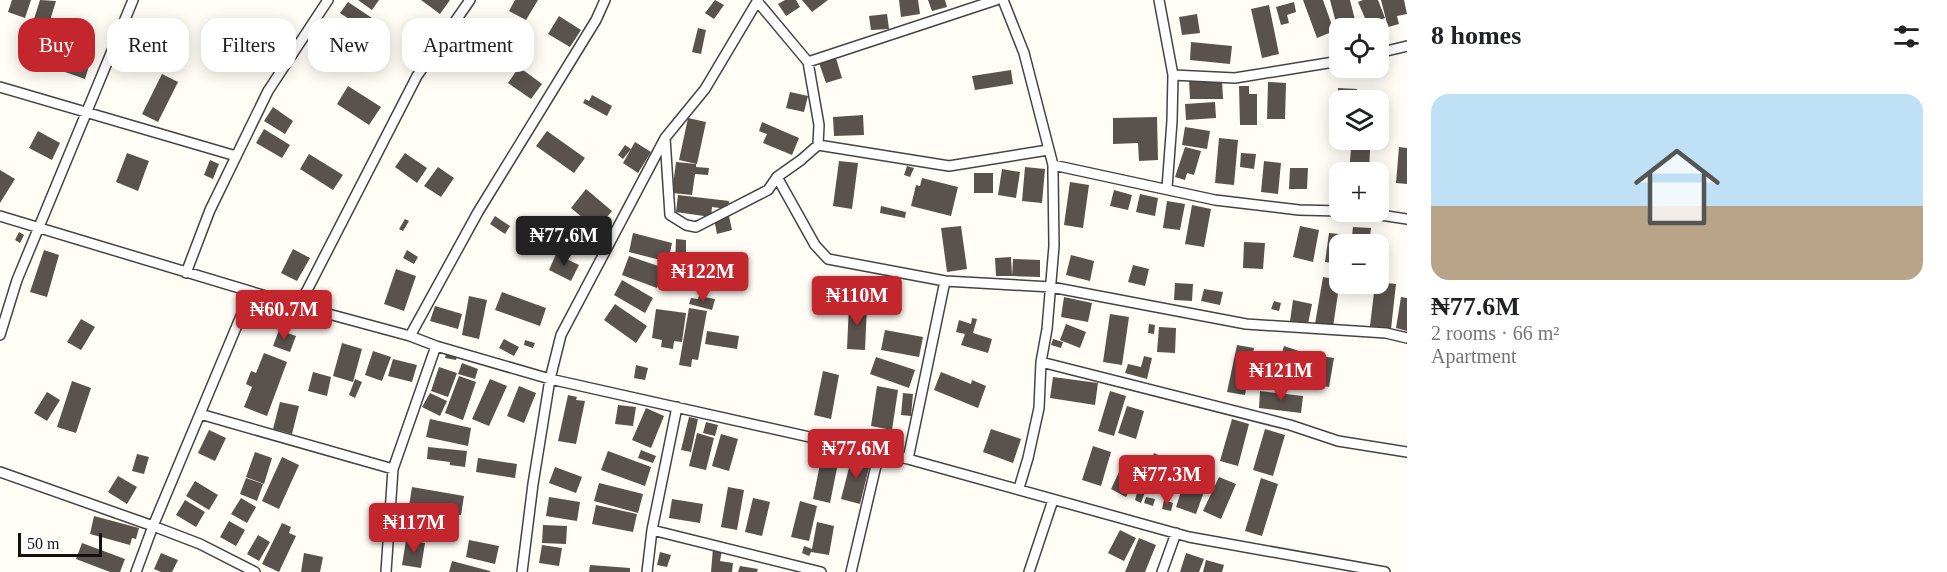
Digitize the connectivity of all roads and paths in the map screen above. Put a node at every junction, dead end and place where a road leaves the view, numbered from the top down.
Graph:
1 (133, 0) edge
2 (328, 0) edge
3 (470, 0) edge
4 (605, 0) edge
5 (757, 0) edge
6 (996, 0) edge
7 (1003, 0) edge
8 (1159, 0) edge
9 (1407, 46) edge
10 (1389, 50) edge
11 (808, 62) junction
12 (1329, 63) edge
13 (1173, 75) junction
14 (0, 87) edge
15 (87, 111) junction
16 (665, 138) junction
17 (818, 145) junction
18 (1048, 150) junction
19 (236, 156) junction
20 (1053, 165) junction
21 (777, 177) junction
22 (1167, 188) junction
23 (1329, 211) edge
24 (0, 216) edge
25 (1389, 216) edge
26 (1407, 219) edge
27 (38, 228) junction
28 (186, 273) junction
29 (945, 281) junction
30 (1051, 287) junction
31 (251, 292) junction
32 (299, 306) junction
33 (0, 335) edge
34 (410, 336) junction
35 (1407, 338) edge
36 (436, 346) junction
37 (1041, 363) junction
38 (550, 379) junction
39 (677, 406) junction
40 (200, 414) junction
41 (1407, 452) edge
42 (879, 453) junction
43 (908, 459) junction
44 (393, 469) junction
45 (0, 472) edge
46 (1019, 488) junction
47 (1053, 500) junction
48 (153, 526) junction
49 (652, 530) junction
50 (1176, 533) junction
51 (136, 572) edge
52 (255, 572) edge
53 (386, 572) edge
54 (522, 572) edge
55 (647, 572) edge
56 (821, 572) edge
57 (851, 572) edge
58 (1029, 572) edge
59 (1162, 572) edge
60 (1385, 572) edge

1 - 15 street
2 - 19 street
3 - 32 street
4 - 34 street
5 - 11 street
5 - 16 street
6 - 11 street
7 - 18 street
8 - 13 street
9 - 10 street
11 - 17 street
12 - 13 street
13 - 22 street
14 - 15 street
15 - 19 street
15 - 27 street
16 - 21 street
16 - 38 street
17 - 18 street
17 - 21 street
18 - 20 street
19 - 28 street
20 - 22 street
20 - 30 street
21 - 29 street
22 - 23 street
24 - 27 street
25 - 26 street
27 - 28 street
27 - 33 street
28 - 31 street
29 - 30 street
29 - 43 street
30 - 35 street
30 - 37 street
31 - 32 street
31 - 40 street
32 - 34 street
34 - 36 street
36 - 38 street
36 - 44 street
37 - 41 street
37 - 46 street
38 - 39 street
38 - 54 street
39 - 42 street
39 - 49 street
40 - 44 street
40 - 48 street
42 - 43 street
42 - 57 street
43 - 46 street
44 - 53 street
45 - 48 street
46 - 47 street
47 - 50 street
47 - 58 street
48 - 51 street
48 - 52 street
49 - 55 street
49 - 56 street
50 - 59 street
50 - 60 street

